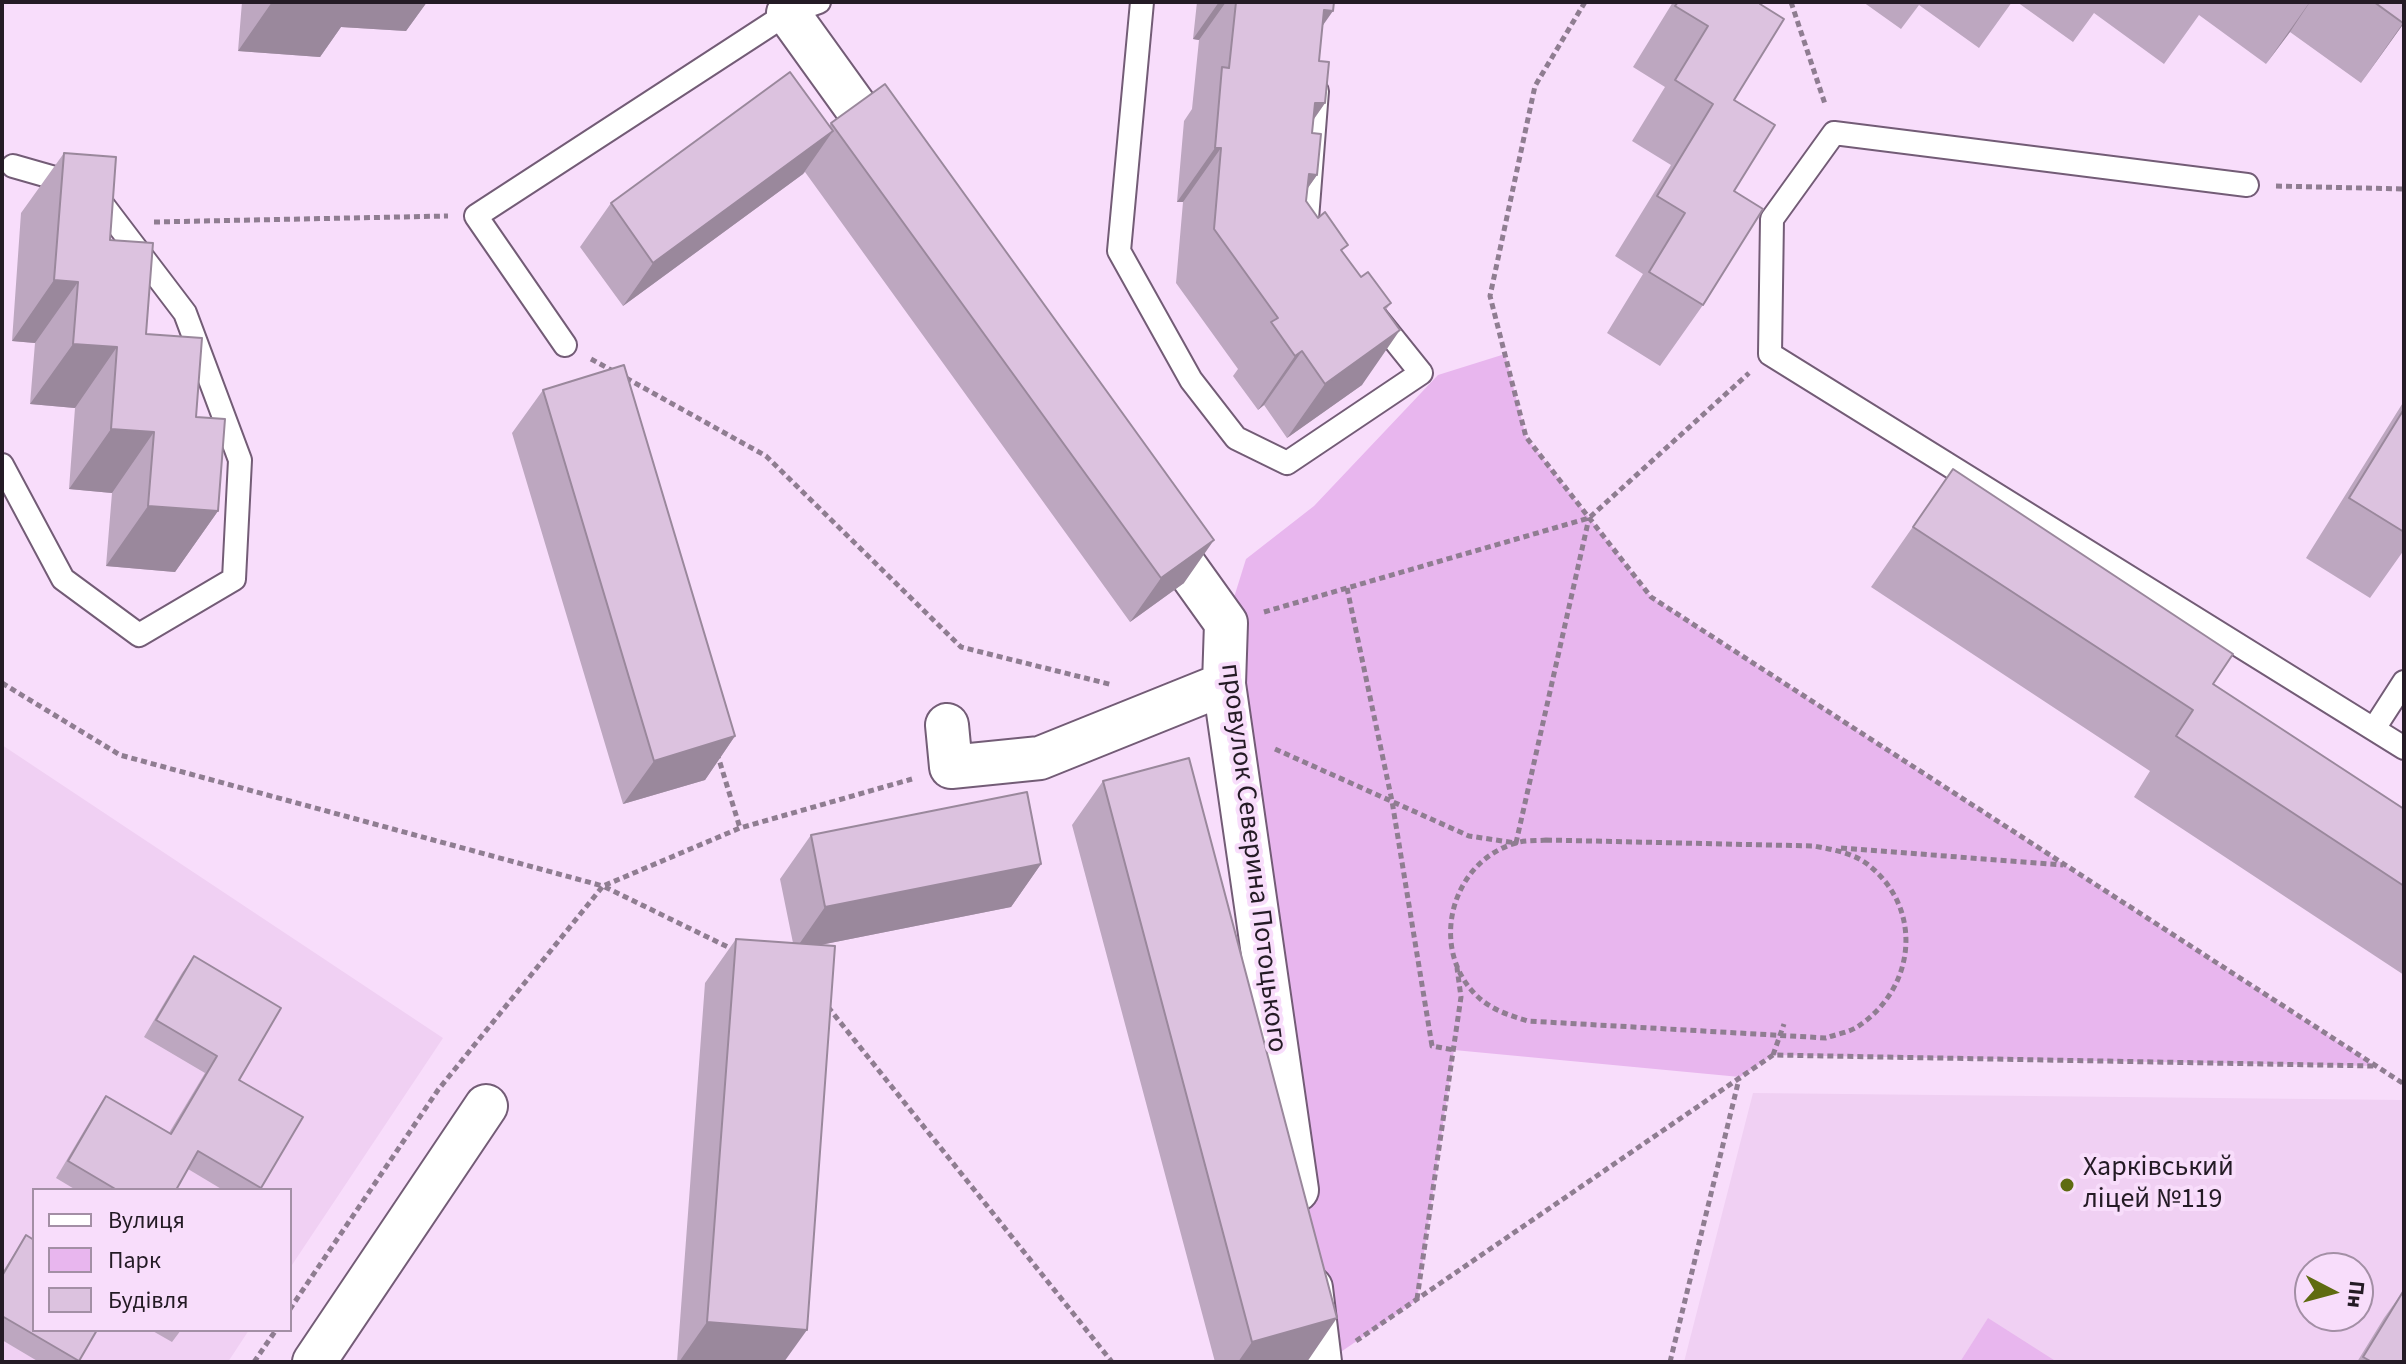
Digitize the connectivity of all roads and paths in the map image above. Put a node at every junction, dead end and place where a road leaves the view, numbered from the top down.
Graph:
1 (1142, 2) edge
2 (1585, 2) edge
3 (1791, 2) edge
4 (804, 7) edge
5 (1319, 63) edge
6 (1834, 133) junction
7 (13, 166) dead end
8 (909, 181) edge
9 (2247, 185) joint
10 (2404, 189) edge
11 (476, 216) junction
12 (117, 223) junction
13 (1324, 254) edge
14 (1363, 302) edge
15 (565, 345) joint
16 (1770, 354) junction
17 (2, 465) edge
18 (1133, 493) edge
19 (1589, 518) junction
20 (1347, 588) junction
21 (1226, 623) junction
22 (2404, 682) edge
23 (2, 683) edge
24 (1224, 684) junction
25 (1180, 702) junction
26 (947, 725) dead end
27 (2375, 727) junction
28 (1231, 729) junction
29 (713, 738) edge
30 (2404, 748) edge
31 (951, 767) junction
32 (1392, 801) junction
33 (740, 828) junction
34 (1516, 843) junction
35 (1814, 846) junction
36 (2064, 865) junction
37 (603, 886) junction
38 (743, 954) edge
39 (1457, 967) junction
40 (823, 1001) edge
41 (1784, 1024) dead end
42 (1780, 1036) junction
43 (1454, 1050) junction
44 (1773, 1055) junction
45 (2375, 1066) junction
46 (1740, 1077) junction
47 (2404, 1084) edge
48 (486, 1106) dead end
49 (1417, 1300) junction
50 (275, 1332) edge
51 (1336, 1353) edge
52 (254, 1362) edge
53 (314, 1362) edge
54 (1112, 1362) edge
55 (1670, 1362) edge

1 - 14 lane
2 - 19 path
3 - 6 path
4 - 8 street
4 - 11 lane
5 - 13 lane
6 - 9 lane
6 - 16 lane
7 - 12 lane
9 - 10 path
11 - 12 path
11 - 15 lane
12 - 17 lane
15 - 25 path
16 - 19 path
16 - 27 lane
18 - 21 street, провулок Северина Потоцького
19 - 20 path
19 - 34 path
19 - 36 path
20 - 21 path
20 - 32 path
21 - 24 street, провулок Северина Потоцького
22 - 27 lane
23 - 37 path
24 - 25 street
24 - 28 street, провулок Северина Потоцького
25 - 31 street
26 - 31 street
27 - 30 lane
28 - 32 path
28 - 51 street, провулок Северина Потоцького
29 - 33 path
31 - 33 path
32 - 34 path
32 - 43 path
33 - 37 path
34 - 35 path
34 - 39 path
35 - 36 path
35 - 42 path
36 - 45 path
37 - 38 path
39 - 42 path
39 - 43 path
40 - 54 path
41 - 42 path
42 - 44 path
43 - 49 path
44 - 45 path
44 - 46 path
45 - 47 path
46 - 49 path
46 - 55 path
48 - 53 street
49 - 51 path
50 - 52 path

